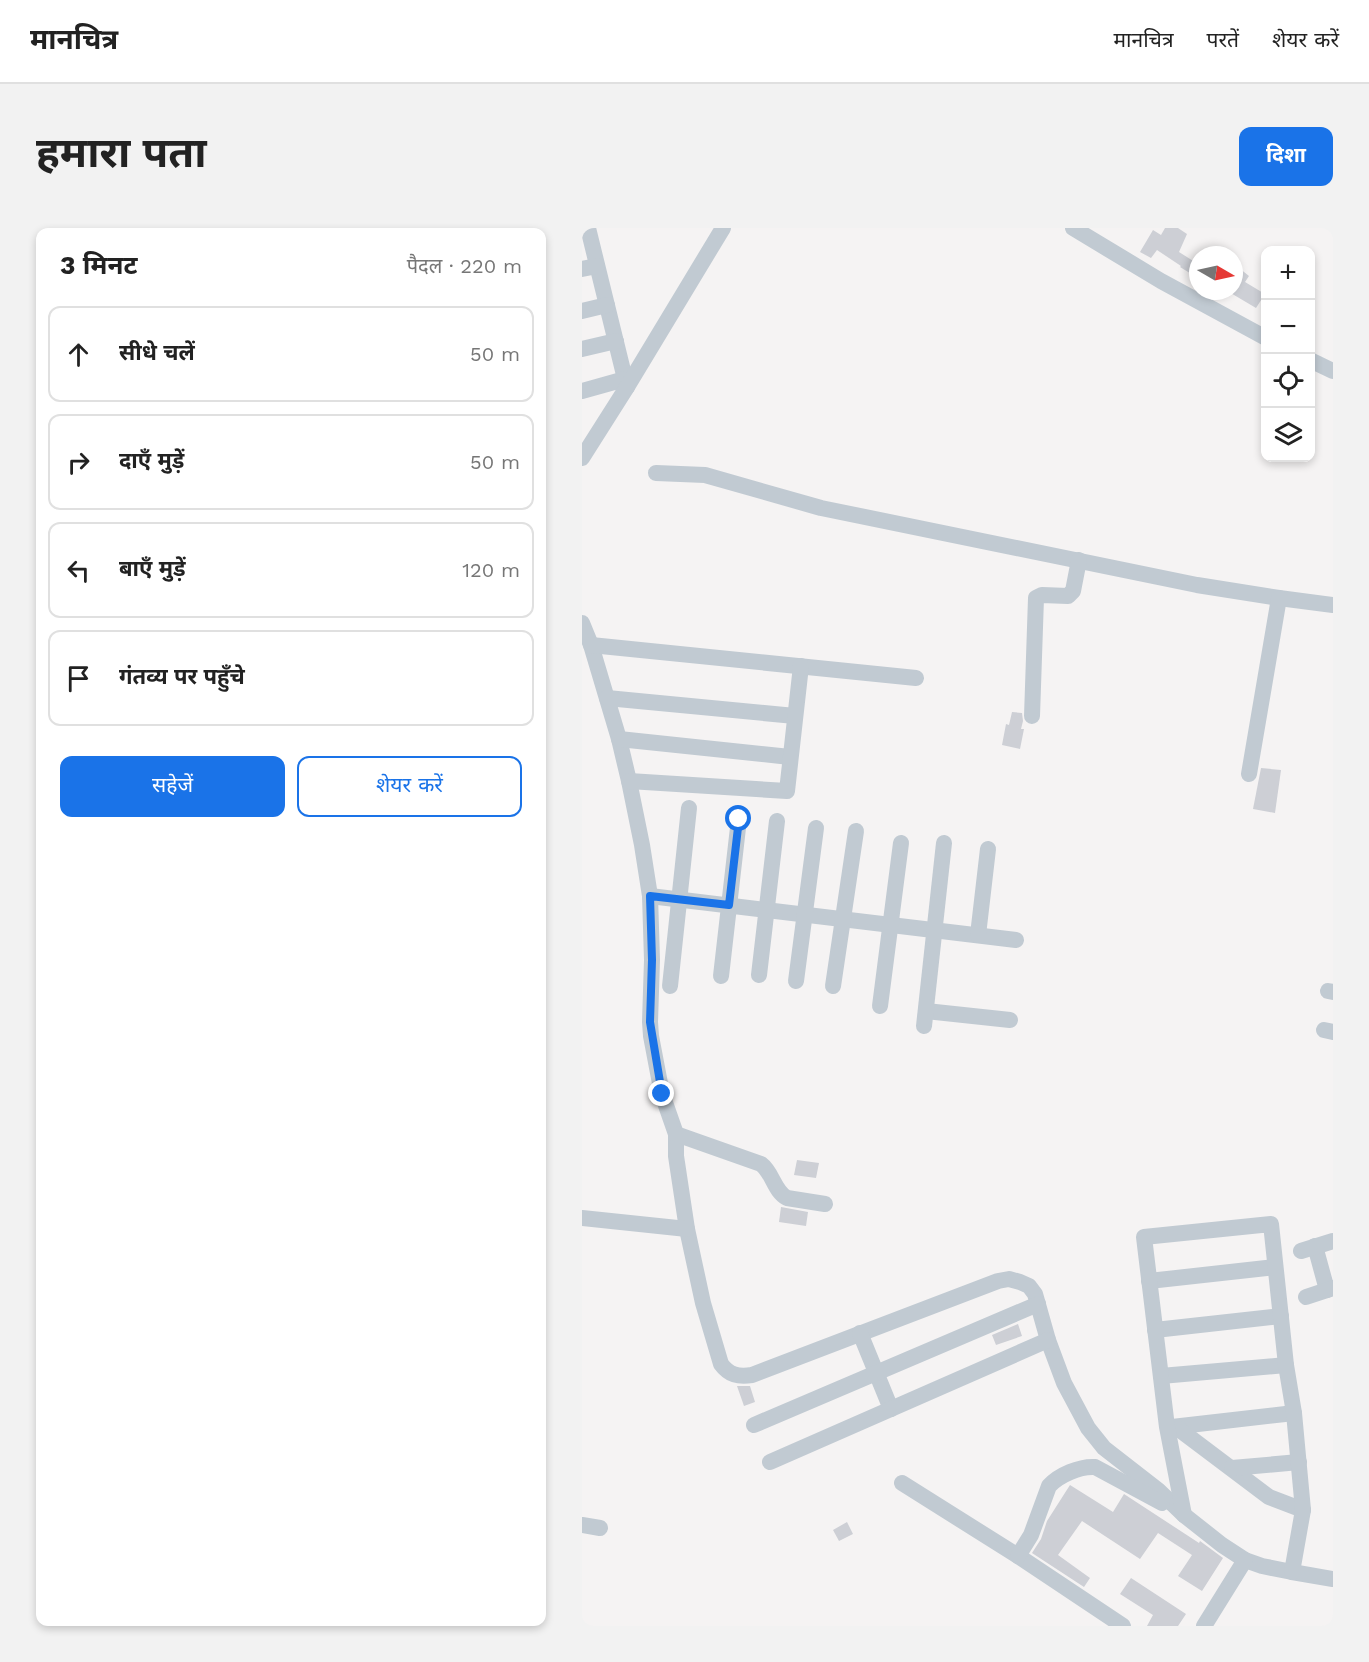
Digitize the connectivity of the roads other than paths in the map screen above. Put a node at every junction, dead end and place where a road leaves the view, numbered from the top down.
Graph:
1 (588, 228) edge
2 (723, 228) edge
3 (1073, 228) edge
4 (582, 230) edge
5 (590, 267) edge
6 (607, 305) junction
7 (582, 311) edge
8 (1261, 335) edge
9 (616, 341) junction
10 (582, 349) edge
11 (1315, 362) edge
12 (1333, 371) edge
13 (626, 383) junction
14 (582, 391) edge
15 (601, 429) junction
16 (582, 432) edge
17 (582, 458) edge
18 (656, 473) dead end
19 (1079, 560) junction
20 (1279, 598) junction
21 (1333, 605) edge
22 (582, 623) edge
23 (591, 645) junction
24 (801, 666) junction
25 (916, 678) dead end
26 (607, 698) junction
27 (795, 716) junction
28 (1032, 716) dead end
29 (619, 739) junction
30 (790, 757) junction
31 (1249, 774) dead end
32 (629, 781) junction
33 (689, 808) dead end
34 (739, 819) dead end
35 (777, 821) dead end
36 (816, 828) dead end
37 (856, 831) dead end
38 (901, 843) dead end
39 (945, 843) dead end
40 (988, 849) dead end
41 (650, 896) junction
42 (679, 899) junction
43 (729, 905) junction
44 (767, 910) junction
45 (804, 914) junction
46 (843, 919) junction
47 (891, 925) junction
48 (934, 930) junction
49 (978, 935) junction
50 (1016, 940) dead end
51 (759, 975) dead end
52 (721, 976) dead end
53 (796, 981) dead end
54 (670, 986) dead end
55 (833, 986) dead end
56 (880, 1006) dead end
57 (1010, 1020) dead end
58 (676, 1134) junction
59 (825, 1204) dead end
60 (582, 1218) edge
61 (687, 1229) junction
62 (1333, 1241) edge
63 (1275, 1267) junction
64 (1149, 1281) junction
65 (1330, 1289) edge
66 (1306, 1297) dead end
67 (1038, 1304) junction
68 (1281, 1316) junction
69 (1155, 1330) junction
70 (860, 1333) junction
71 (1048, 1340) junction
72 (1286, 1365) junction
73 (876, 1373) junction
74 (1161, 1376) junction
75 (891, 1409) junction
76 (1294, 1413) junction
77 (754, 1425) dead end
78 (1172, 1427) junction
79 (770, 1462) dead end
80 (1299, 1462) junction
81 (1232, 1468) junction
82 (902, 1483) dead end
83 (1303, 1510) junction
84 (1184, 1515) junction
85 (582, 1525) edge
86 (600, 1528) dead end
87 (1018, 1556) junction
88 (1245, 1560) junction
89 (1292, 1572) junction
90 (1333, 1579) edge
91 (1123, 1626) edge
92 (1204, 1626) edge

1 - 4 street
1 - 5 street
2 - 13 street
3 - 8 street
5 - 6 street
6 - 7 street
6 - 9 street
9 - 10 street
9 - 13 street
11 - 12 street
13 - 14 street
13 - 15 street
15 - 16 street
15 - 17 street
18 - 19 street
19 - 20 street
19 - 28 street
20 - 21 street
20 - 31 street
22 - 23 street
23 - 24 street
23 - 26 street
24 - 25 street
24 - 27 street
26 - 27 street
26 - 29 street
27 - 30 street
29 - 30 street
29 - 32 street
30 - 32 street
32 - 41 street
33 - 42 street
34 - 43 street
35 - 44 street
36 - 45 street
37 - 46 street
38 - 47 street
39 - 48 street
40 - 49 street
41 - 42 street
41 - 58 street
42 - 43 street
42 - 54 street
43 - 44 street
43 - 52 street
44 - 45 street
44 - 51 street
45 - 46 street
45 - 53 street
46 - 47 street
46 - 55 street
47 - 48 street
47 - 56 street
48 - 49 street
48 - 57 street
49 - 50 street
58 - 59 street
58 - 61 street
60 - 61 street
61 - 70 street
62 - 65 street
63 - 64 street
63 - 64 street
63 - 68 street
64 - 69 street
65 - 66 street
67 - 70 street
67 - 71 street
67 - 73 street
68 - 69 street
68 - 72 street
69 - 74 street
70 - 73 street
71 - 75 street
71 - 84 street
72 - 74 street
72 - 76 street
73 - 75 street
73 - 77 street
74 - 78 street
75 - 79 street
76 - 78 street
76 - 80 street
78 - 81 street
78 - 84 street
80 - 81 street
80 - 83 street
81 - 83 street
82 - 87 street
83 - 89 street
84 - 87 street
84 - 88 street
85 - 86 street
87 - 91 street
88 - 89 street
88 - 92 street
89 - 90 street

